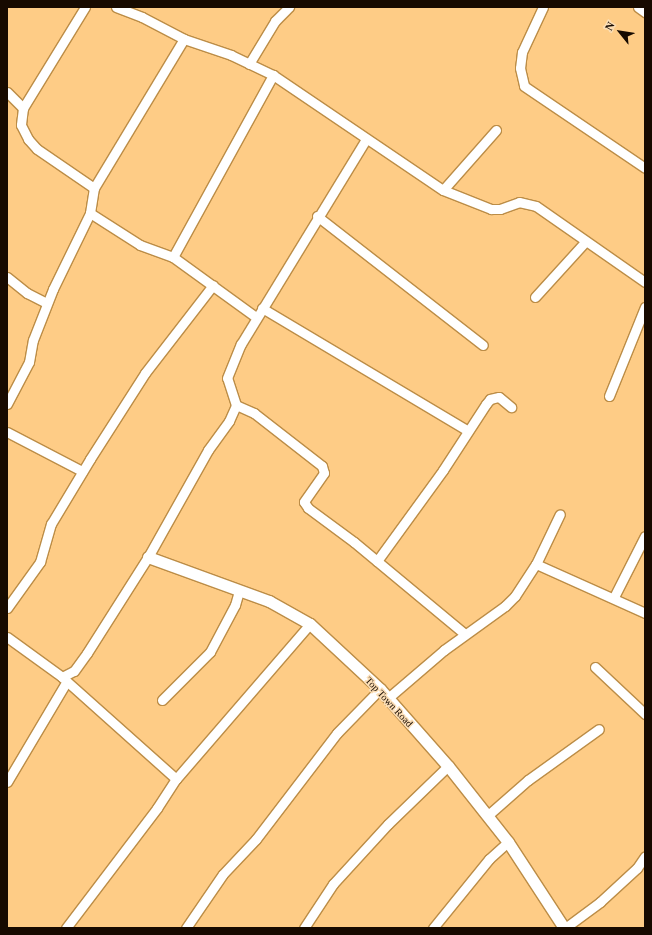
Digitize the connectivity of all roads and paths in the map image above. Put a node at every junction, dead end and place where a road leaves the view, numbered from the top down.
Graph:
1 (85, 7) edge
2 (116, 7) edge
3 (289, 7) edge
4 (543, 7) edge
5 (638, 7) edge
6 (645, 12) edge
7 (184, 39) junction
8 (249, 64) junction
9 (273, 75) junction
10 (7, 92) edge
11 (23, 108) junction
12 (496, 130) dead end
13 (366, 139) junction
14 (645, 168) edge
15 (94, 188) junction
16 (443, 190) junction
17 (90, 213) junction
18 (317, 216) junction
19 (585, 242) junction
20 (172, 257) junction
21 (7, 277) edge
22 (645, 282) edge
23 (213, 285) junction
24 (535, 297) dead end
25 (47, 303) junction
26 (645, 307) edge
27 (262, 308) junction
28 (256, 317) junction
29 (483, 345) dead end
30 (609, 396) dead end
31 (7, 404) edge
32 (236, 405) junction
33 (511, 407) dead end
34 (467, 430) junction
35 (7, 432) edge
36 (82, 471) junction
37 (560, 514) dead end
38 (645, 536) edge
39 (148, 557) junction
40 (377, 561) junction
41 (536, 564) junction
42 (239, 590) junction
43 (614, 598) junction
44 (7, 608) edge
45 (645, 613) edge
46 (310, 624) junction
47 (464, 634) junction
48 (7, 637) edge
49 (595, 667) dead end
50 (64, 679) junction
51 (380, 689) junction
52 (388, 698) junction
53 (162, 700) dead end
54 (645, 714) edge
55 (599, 729) dead end
56 (448, 766) junction
57 (176, 779) junction
58 (7, 782) edge
59 (487, 816) junction
60 (508, 842) junction
61 (645, 856) edge
62 (66, 928) edge
63 (186, 928) edge
64 (304, 928) edge
65 (432, 928) edge
66 (564, 928) edge

1 - 11 street
2 - 7 street
3 - 8 street
4 - 14 street
5 - 6 street
7 - 8 street
7 - 15 street
8 - 9 street
9 - 13 street
9 - 20 street
10 - 11 street
11 - 15 street
12 - 16 street
13 - 16 street
13 - 18 street
15 - 17 street
16 - 19 street
17 - 20 street
17 - 25 street
18 - 27 street
18 - 29 street
19 - 22 street
19 - 24 street
20 - 23 street
21 - 25 street
23 - 28 street
23 - 36 street
25 - 31 street
26 - 30 street
27 - 28 street
27 - 34 street
28 - 32 street
32 - 39 street
32 - 40 street
33 - 34 street
34 - 40 street
35 - 36 street
36 - 44 street
37 - 41 street
38 - 43 street
39 - 42 street, Top Town Road
39 - 50 street
40 - 47 street
41 - 43 street
41 - 47 street
42 - 46 street, Top Town Road
42 - 53 street
43 - 45 street
46 - 51 street, Top Town Road
46 - 57 street
47 - 52 street
48 - 50 street
49 - 54 street
50 - 57 street
50 - 58 street
51 - 52 street, Top Town Road
51 - 63 street
52 - 56 street, Top Town Road
55 - 59 street
56 - 59 street, Top Town Road
56 - 64 street
57 - 62 street
59 - 60 street, Top Town Road
60 - 65 street
60 - 66 street, Top Town Road
61 - 66 street

